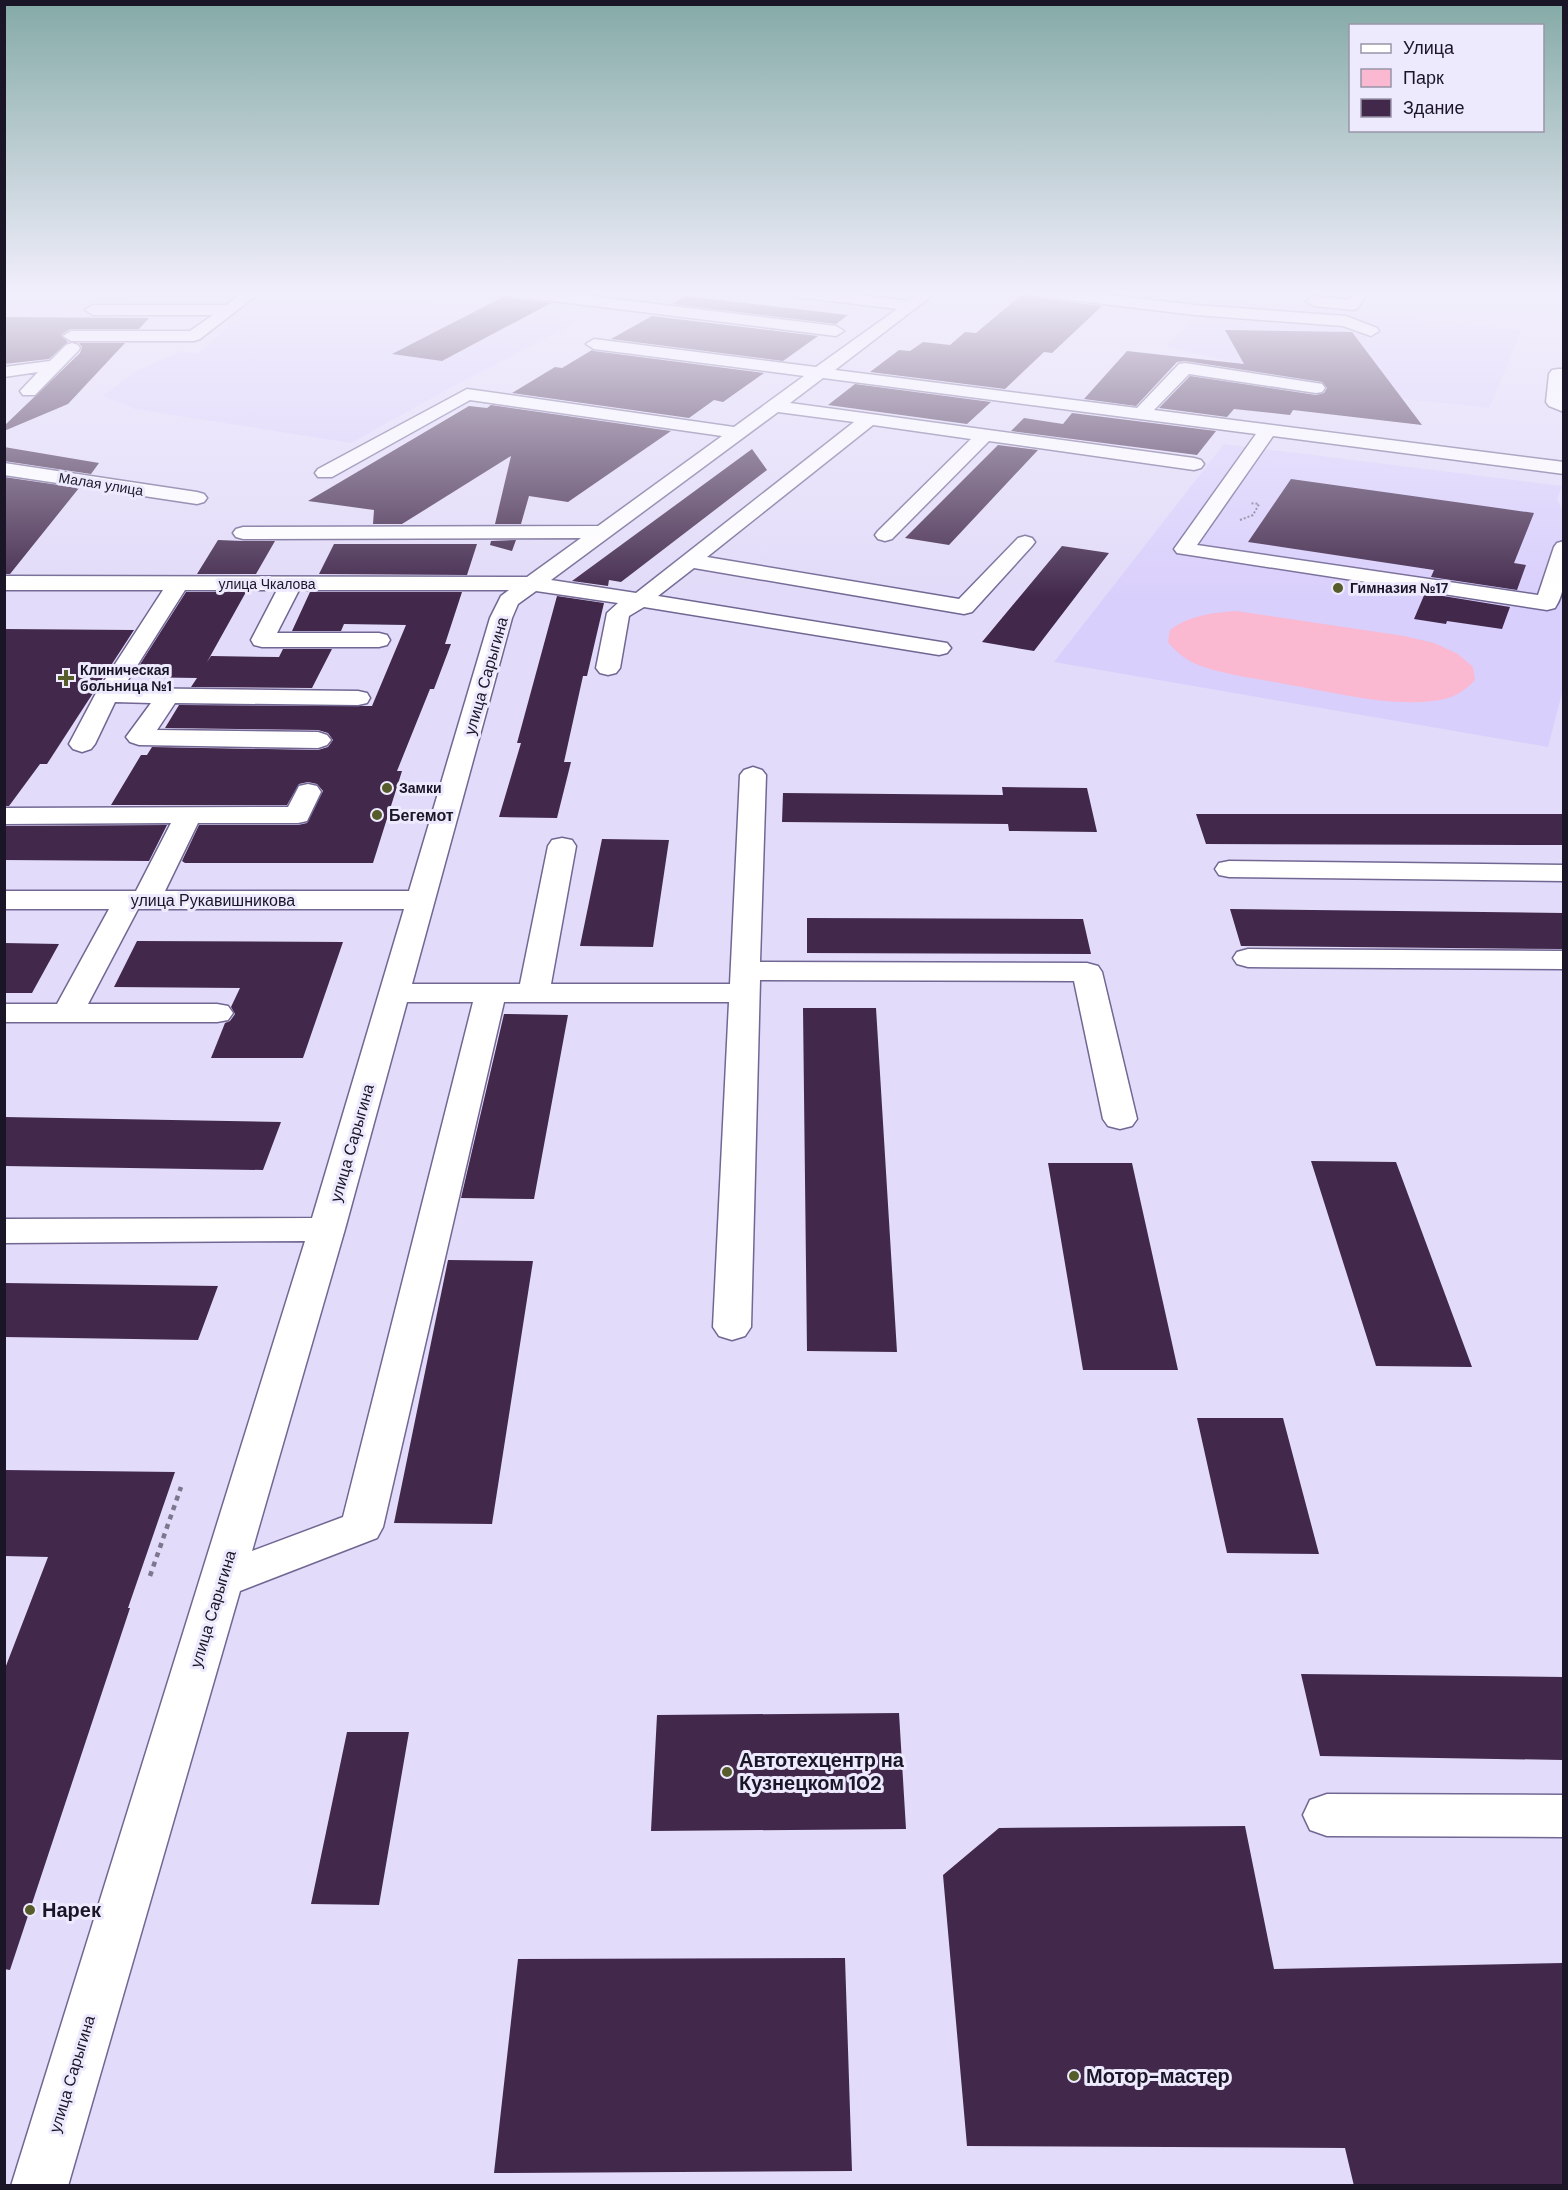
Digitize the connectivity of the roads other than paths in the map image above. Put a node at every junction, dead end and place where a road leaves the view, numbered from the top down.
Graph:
1 (793, 393) edge
2 (979, 393) edge
3 (1161, 393) edge
4 (1556, 393) edge
5 (1563, 407) edge
6 (770, 410) junction
7 (735, 411) dead end
8 (1141, 414) junction
9 (869, 419) junction
10 (1268, 430) junction
11 (739, 433) junction
12 (985, 435) junction
13 (1194, 464) dead end
14 (1563, 468) edge
15 (4, 469) edge
16 (325, 473) dead end
17 (197, 498) dead end
18 (602, 532) junction
19 (243, 533) dead end
20 (885, 535) dead end
21 (1025, 542) dead end
22 (1563, 547) edge
23 (691, 561) junction
24 (4, 583) edge
25 (178, 583) junction
26 (291, 584) junction
27 (530, 584) junction
28 (640, 600) junction
29 (379, 640) dead end
30 (939, 648) dead end
31 (608, 668) dead end
32 (107, 695) junction
33 (168, 696) junction
34 (358, 698) dead end
35 (318, 740) dead end
36 (82, 744) dead end
37 (753, 775) dead end
38 (308, 792) dead end
39 (189, 815) junction
40 (4, 816) edge
41 (562, 846) dead end
42 (1229, 869) dead end
43 (1563, 873) edge
44 (4, 900) edge
45 (137, 900) junction
46 (422, 900) junction
47 (1248, 957) dead end
48 (1563, 960) edge
49 (745, 982) junction
50 (395, 993) junction
51 (491, 993) junction
52 (534, 993) junction
53 (4, 1013) edge
54 (68, 1013) junction
55 (217, 1013) dead end
56 (1119, 1119) dead end
57 (327, 1229) junction
58 (4, 1231) edge
59 (732, 1327) dead end
60 (221, 1580) junction
61 (1327, 1815) dead end
62 (1563, 1816) edge
63 (39, 2186) edge

1 - 6 street, улица Сарыгина
2 - 8 street
3 - 8 street
4 - 5 street
6 - 7 street
6 - 9 street
6 - 11 street, улица Сарыгина
8 - 10 street
9 - 12 street
9 - 23 street
10 - 14 street
10 - 22 street
11 - 16 street
11 - 18 street, улица Сарыгина
12 - 13 street
12 - 20 street
15 - 17 street, Малая улица
18 - 19 street
18 - 27 street, улица Сарыгина
21 - 23 street
23 - 28 street
24 - 25 street, улица Чкалова
25 - 26 street, улица Чкалова
25 - 32 street
26 - 27 street, улица Чкалова
26 - 29 street
27 - 28 street, улица Чкалова
27 - 46 street, улица Сарыгина
28 - 30 street, улица Чкалова
28 - 31 street
32 - 33 street
32 - 36 street
33 - 34 street
33 - 35 street
37 - 49 street
38 - 39 street
39 - 40 street
39 - 45 street
41 - 52 street
42 - 43 street
44 - 45 street, улица Рукавишникова
45 - 46 street, улица Рукавишникова
45 - 54 street
46 - 50 street, улица Сарыгина
47 - 48 street
49 - 52 street
49 - 56 street
49 - 59 street
50 - 51 street
50 - 57 street, улица Сарыгина
51 - 52 street
51 - 60 street
53 - 54 street
54 - 55 street
57 - 58 street
57 - 60 street, улица Сарыгина
60 - 63 street, улица Сарыгина
61 - 62 street

